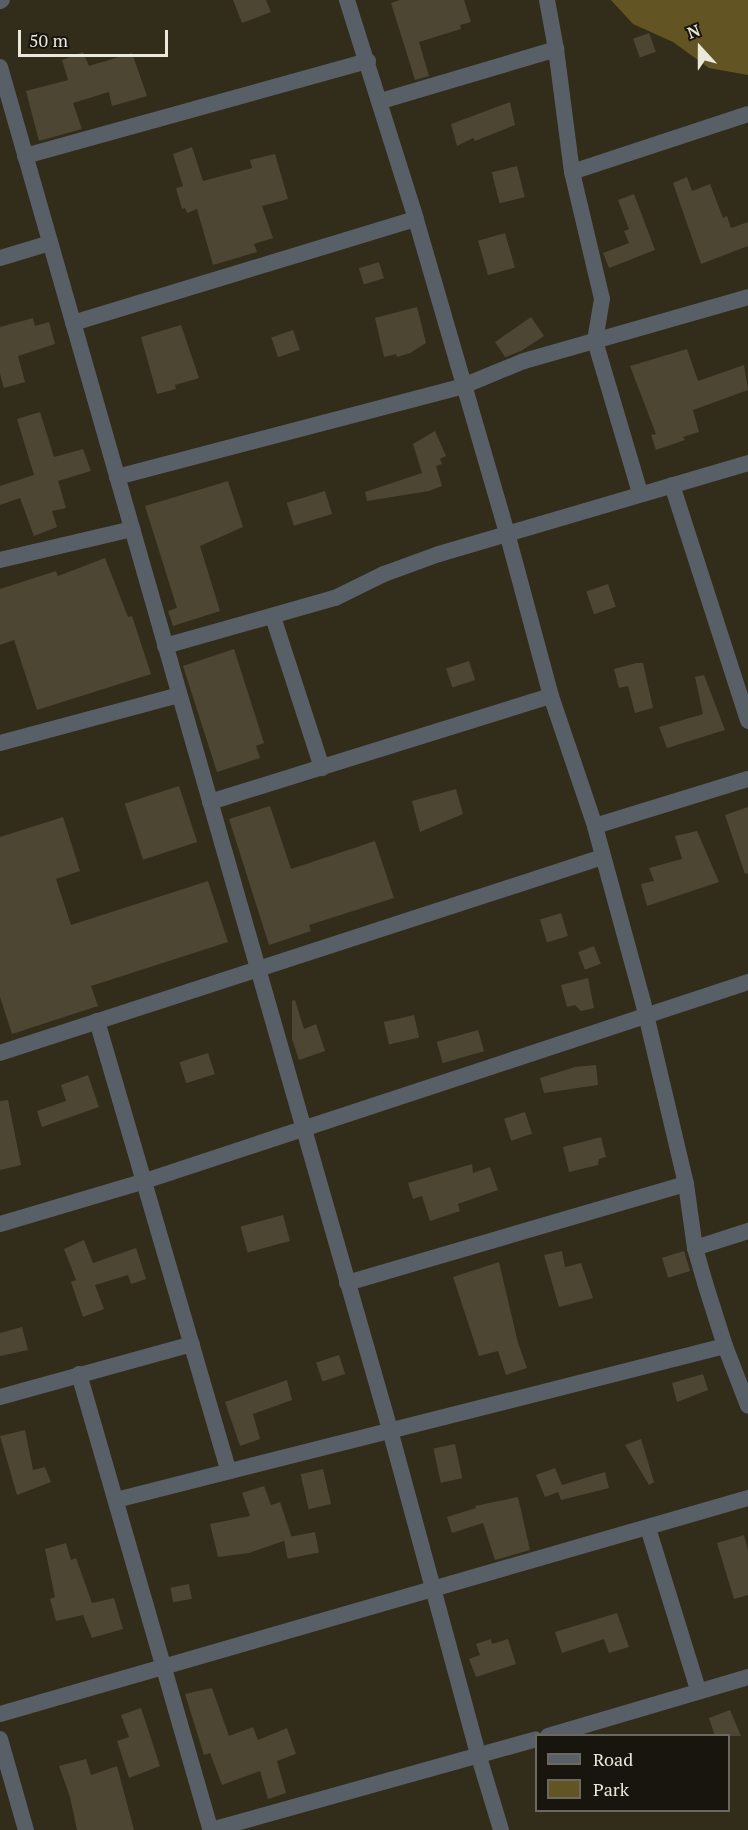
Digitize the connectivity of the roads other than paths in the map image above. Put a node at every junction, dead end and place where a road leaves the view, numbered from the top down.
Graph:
1 (347, 0) edge
2 (547, 0) edge
3 (556, 49) junction
4 (368, 62) junction
5 (0, 67) edge
6 (381, 101) junction
7 (748, 114) edge
8 (25, 156) junction
9 (572, 172) junction
10 (416, 219) junction
11 (50, 243) junction
12 (0, 258) edge
13 (748, 297) edge
14 (73, 323) junction
15 (595, 341) junction
16 (463, 386) junction
17 (748, 464) edge
18 (117, 477) junction
19 (672, 485) junction
20 (640, 493) junction
21 (132, 529) junction
22 (507, 533) junction
23 (0, 560) edge
24 (273, 617) junction
25 (165, 646) junction
26 (179, 695) junction
27 (550, 696) junction
28 (748, 721) edge
29 (0, 743) edge
30 (322, 768) junction
31 (748, 779) edge
32 (210, 802) junction
33 (595, 826) junction
34 (603, 856) junction
35 (256, 970) junction
36 (748, 982) edge
37 (646, 1016) junction
38 (97, 1022) junction
39 (0, 1053) edge
40 (303, 1129) junction
41 (145, 1181) junction
42 (686, 1184) junction
43 (0, 1224) edge
44 (748, 1231) edge
45 (695, 1248) junction
46 (347, 1283) junction
47 (192, 1344) junction
48 (724, 1346) junction
49 (740, 1364) edge
50 (79, 1374) junction
51 (0, 1397) edge
52 (748, 1406) edge
53 (390, 1430) junction
54 (228, 1471) junction
55 (748, 1498) edge
56 (116, 1500) junction
57 (648, 1528) junction
58 (435, 1591) junction
59 (163, 1669) junction
60 (748, 1677) edge
61 (698, 1690) junction
62 (0, 1714) edge
63 (555, 1734) edge
64 (0, 1739) edge
65 (535, 1740) edge
66 (478, 1757) junction
67 (26, 1830) edge
68 (211, 1830) edge
69 (501, 1830) edge

1 - 4 street
2 - 3 street
3 - 6 street
3 - 9 street
4 - 6 street
4 - 8 street
5 - 8 street
6 - 10 street
7 - 9 street
8 - 11 street
9 - 15 street
10 - 14 street
10 - 16 street
11 - 12 street
11 - 14 street
13 - 15 street
14 - 18 street
15 - 16 street
15 - 20 street
16 - 18 street
16 - 22 street
17 - 19 street
18 - 21 street
19 - 20 street
19 - 28 street
20 - 22 street
21 - 23 street
21 - 25 street
22 - 24 street
22 - 27 street
24 - 25 street
24 - 30 street
25 - 26 street
26 - 29 street
26 - 32 street
27 - 30 street
27 - 33 street
30 - 32 street
31 - 33 street
32 - 35 street
33 - 34 street
34 - 35 street
34 - 37 street
35 - 38 street
35 - 40 street
36 - 37 street
37 - 40 street
37 - 42 street
38 - 39 street
38 - 41 street
40 - 41 street
40 - 46 street
41 - 43 street
41 - 47 street
42 - 45 street
42 - 46 street
44 - 45 street
45 - 48 street
46 - 53 street
47 - 50 street
47 - 54 street
48 - 49 street
48 - 53 street
49 - 52 street
50 - 51 street
50 - 56 street
53 - 54 street
53 - 58 street
54 - 56 street
55 - 57 street
56 - 59 street
57 - 58 street
57 - 61 street
58 - 59 street
58 - 66 street
59 - 62 street
59 - 68 street
60 - 61 street
61 - 63 street
64 - 67 street
65 - 66 street
66 - 68 street
66 - 69 street

